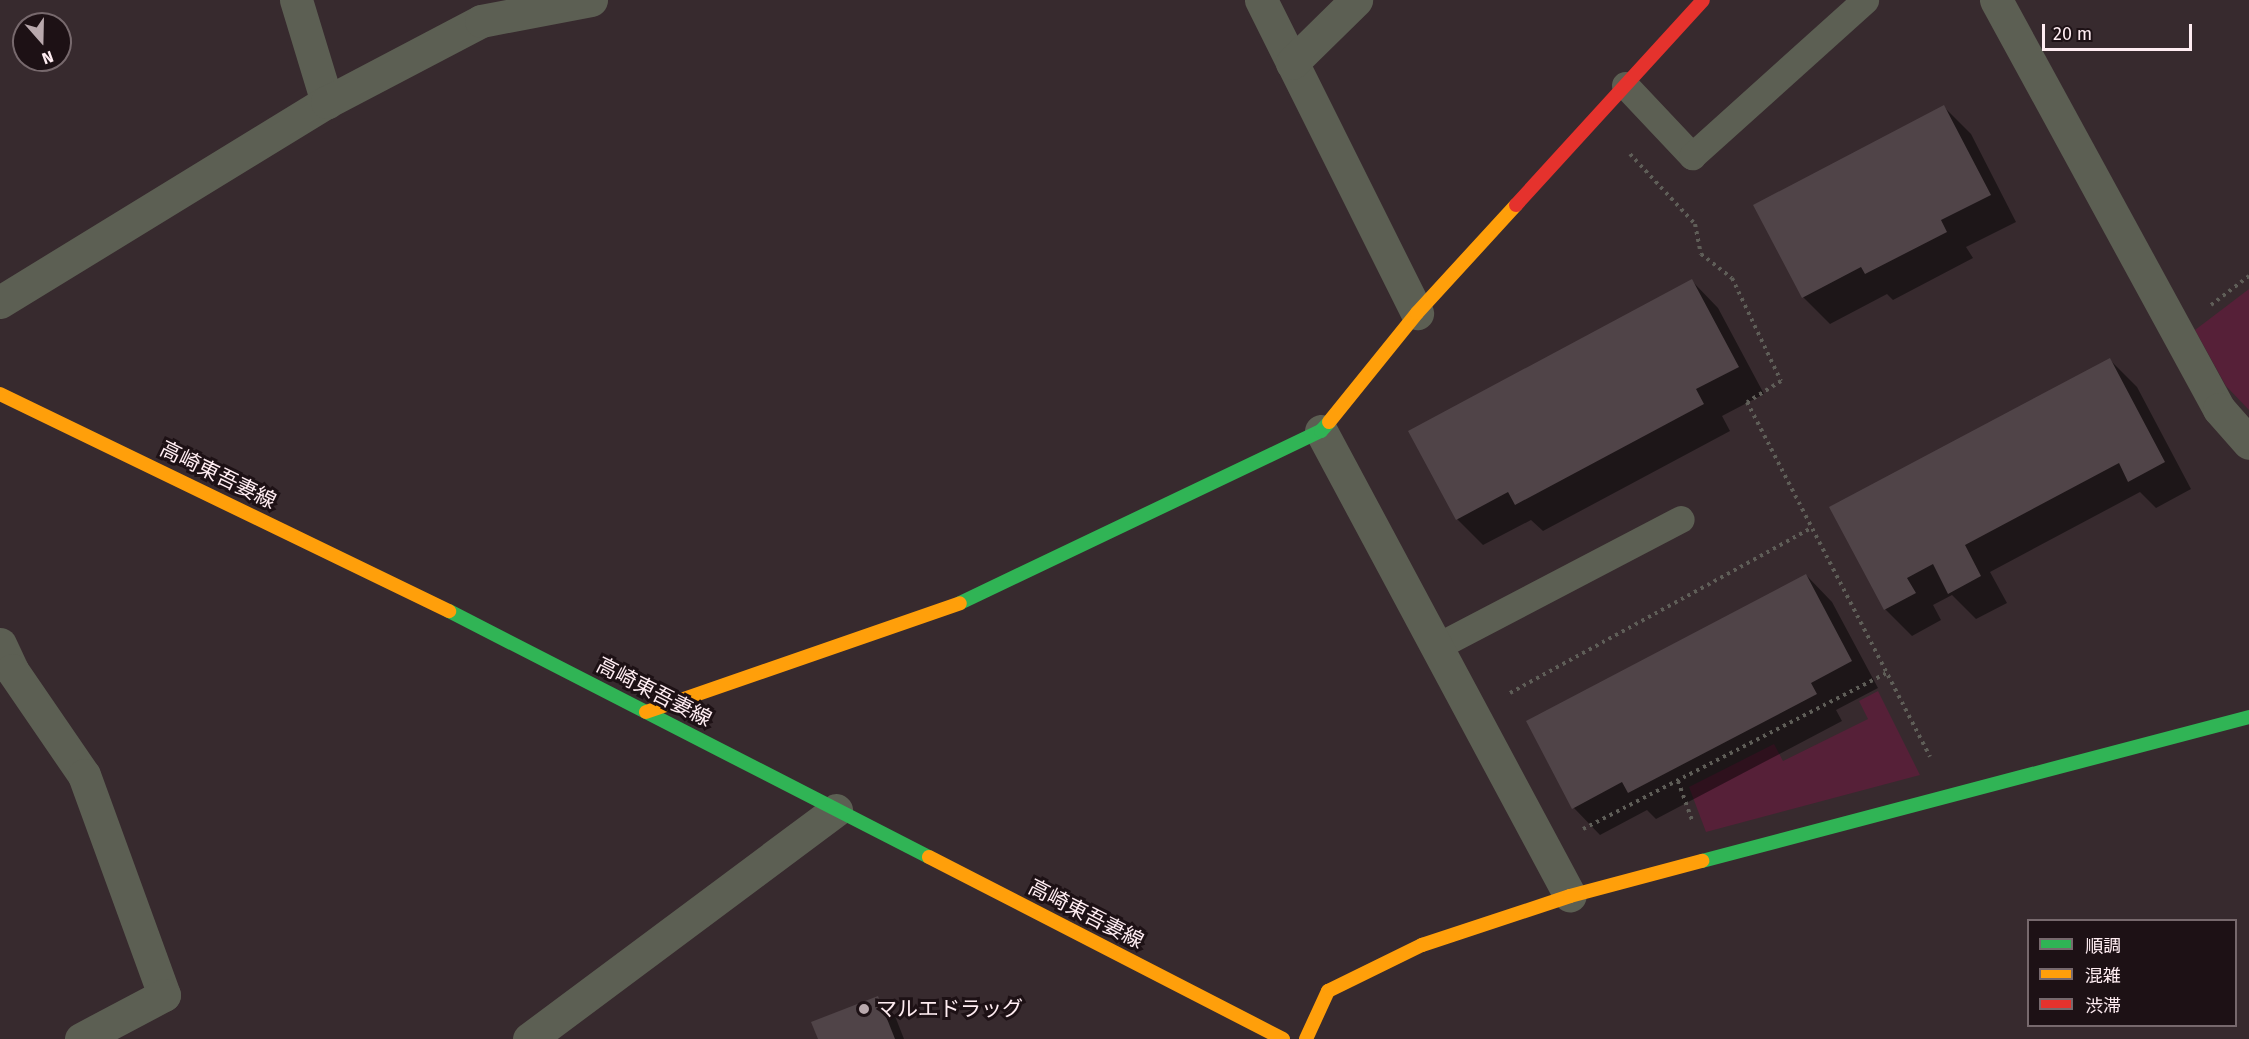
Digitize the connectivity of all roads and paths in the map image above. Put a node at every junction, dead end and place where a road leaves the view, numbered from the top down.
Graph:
1 (296, 0) edge
2 (591, 0) edge
3 (1261, 0) edge
4 (1356, 0) edge
5 (1703, 0) edge
6 (1865, 0) edge
7 (1996, 0) edge
8 (477, 11) edge
9 (1292, 63) junction
10 (1625, 85) junction
11 (327, 102) junction
12 (1596, 117) junction
13 (0, 302) edge
14 (1417, 313) junction
15 (0, 394) edge
16 (1321, 431) junction
17 (2249, 443) edge
18 (1681, 519) dead end
19 (1812, 528) junction
20 (0, 644) edge
21 (1436, 647) junction
22 (1887, 673) junction
23 (1503, 696) dead end
24 (646, 712) junction
25 (2249, 717) edge
26 (1951, 796) junction
27 (836, 810) junction
28 (1574, 833) dead end
29 (1570, 896) junction
30 (81, 1039) edge
31 (529, 1039) edge
32 (1283, 1039) edge
33 (1306, 1039) edge

1 - 11 street
2 - 8 street
3 - 9 street
4 - 9 street
5 - 10 street
6 - 10 lane
7 - 17 street
8 - 11 street
9 - 14 street
10 - 12 street
11 - 13 street
12 - 14 street
12 - 19 path
14 - 16 street
15 - 24 street, 高崎東吾妻線
16 - 21 street
16 - 24 street
18 - 21 lane
19 - 22 path
19 - 23 path
20 - 30 street
21 - 29 street
22 - 26 path
22 - 28 path
24 - 27 street, 高崎東吾妻線
25 - 26 street
26 - 29 street
27 - 31 street
27 - 32 street, 高崎東吾妻線
29 - 33 street

